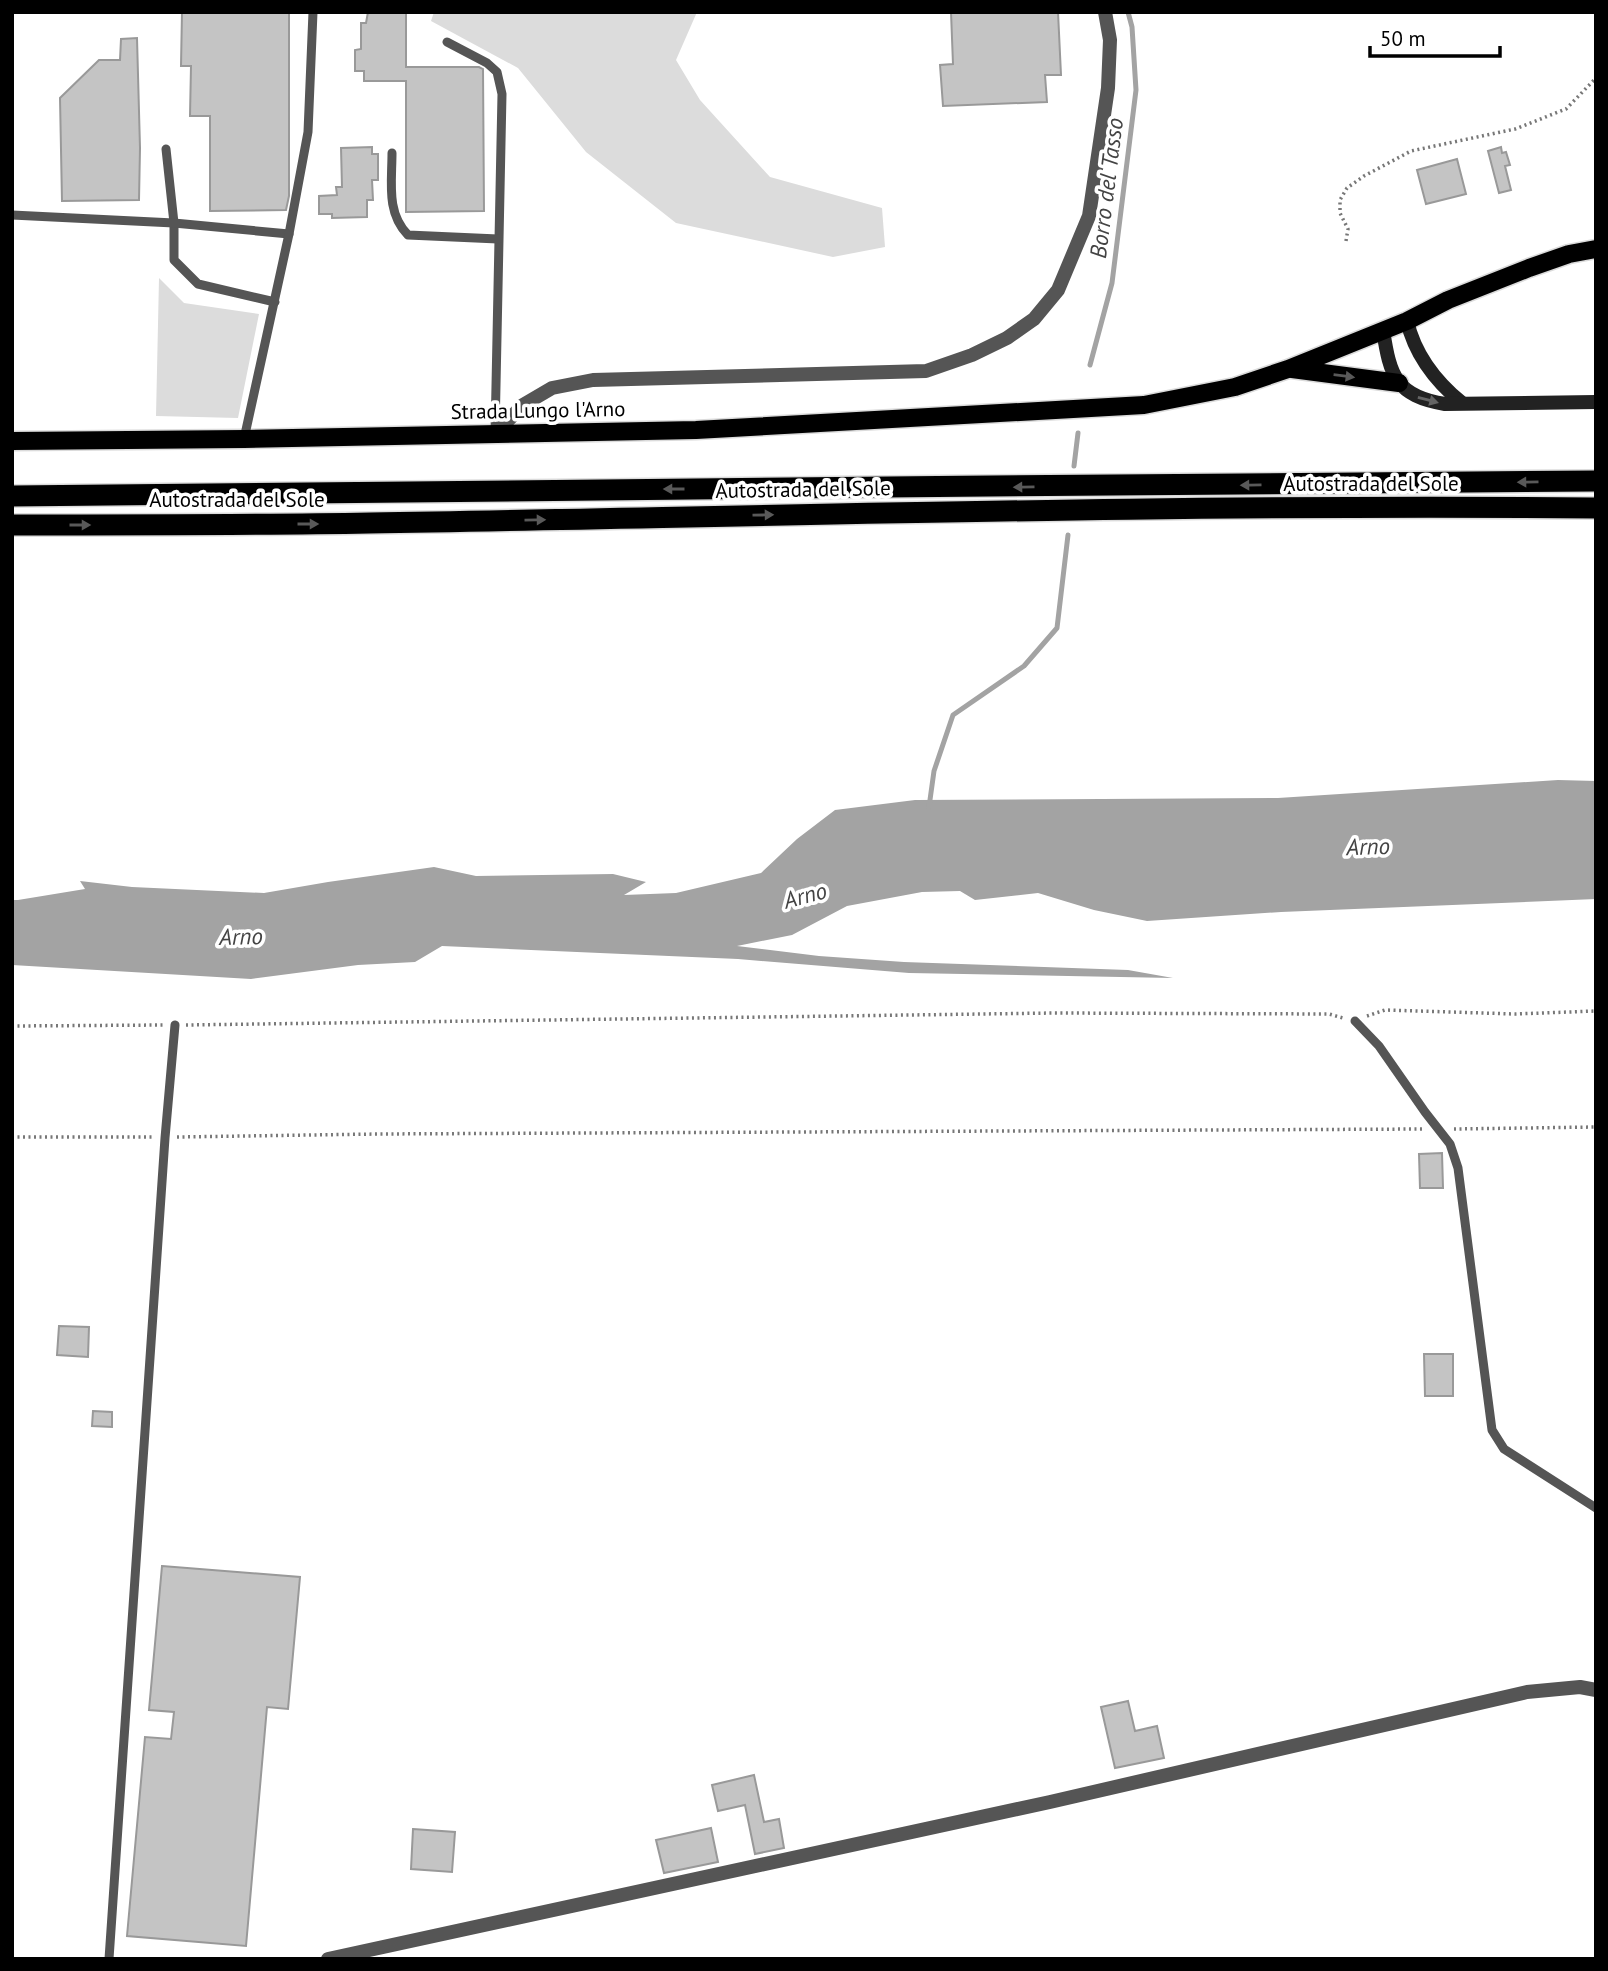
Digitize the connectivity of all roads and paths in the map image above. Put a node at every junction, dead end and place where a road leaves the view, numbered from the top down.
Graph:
1 (313, 12) edge
2 (1105, 12) edge
3 (447, 43) dead end
4 (1596, 78) edge
5 (166, 149) dead end
6 (392, 153) dead end
7 (12, 215) edge
8 (174, 223) junction
9 (289, 234) junction
10 (498, 239) junction
11 (1346, 241) dead end
12 (1596, 249) edge
13 (275, 302) junction
14 (1407, 321) junction
15 (1383, 330) junction
16 (1288, 369) junction
17 (1399, 383) junction
18 (1596, 402) edge
19 (1462, 403) junction
20 (495, 434) junction
21 (244, 439) junction
22 (12, 441) edge
23 (1596, 481) edge
24 (12, 496) edge
25 (1596, 508) edge
26 (12, 525) edge
27 (1596, 1011) edge
28 (1355, 1021) junction
29 (175, 1025) junction
30 (12, 1026) edge
31 (1596, 1127) edge
32 (1438, 1129) junction
33 (12, 1137) edge
34 (165, 1138) junction
35 (1596, 1508) edge
36 (1596, 1690) edge
37 (109, 1959) edge
38 (328, 1959) edge

1 - 9 lane
2 - 20 street
3 - 10 lane
4 - 11 path
5 - 8 lane
6 - 10 lane
7 - 8 lane
8 - 9 lane
8 - 13 lane
9 - 13 lane
10 - 20 lane
12 - 14 main road, Strada Lungo l'Arno
13 - 21 lane
14 - 15 main road, Strada Lungo l'Arno
14 - 19 street
15 - 16 main road, Strada Lungo l'Arno
15 - 17 street
16 -> 17 main road
16 - 20 main road, Strada Lungo l'Arno
17 -> 19 street
18 - 19 street
20 - 21 main road, Strada Lungo l'Arno
21 - 22 main road, Strada Lungo l'Arno
23 -> 24 highway, Autostrada del Sole
26 -> 25 highway, Autostrada del Sole
27 - 28 path
28 - 29 path
28 - 32 lane
29 - 30 path
29 - 34 lane
31 - 32 path
32 - 34 path
32 - 35 lane
33 - 34 path
34 - 37 lane
36 - 38 street

